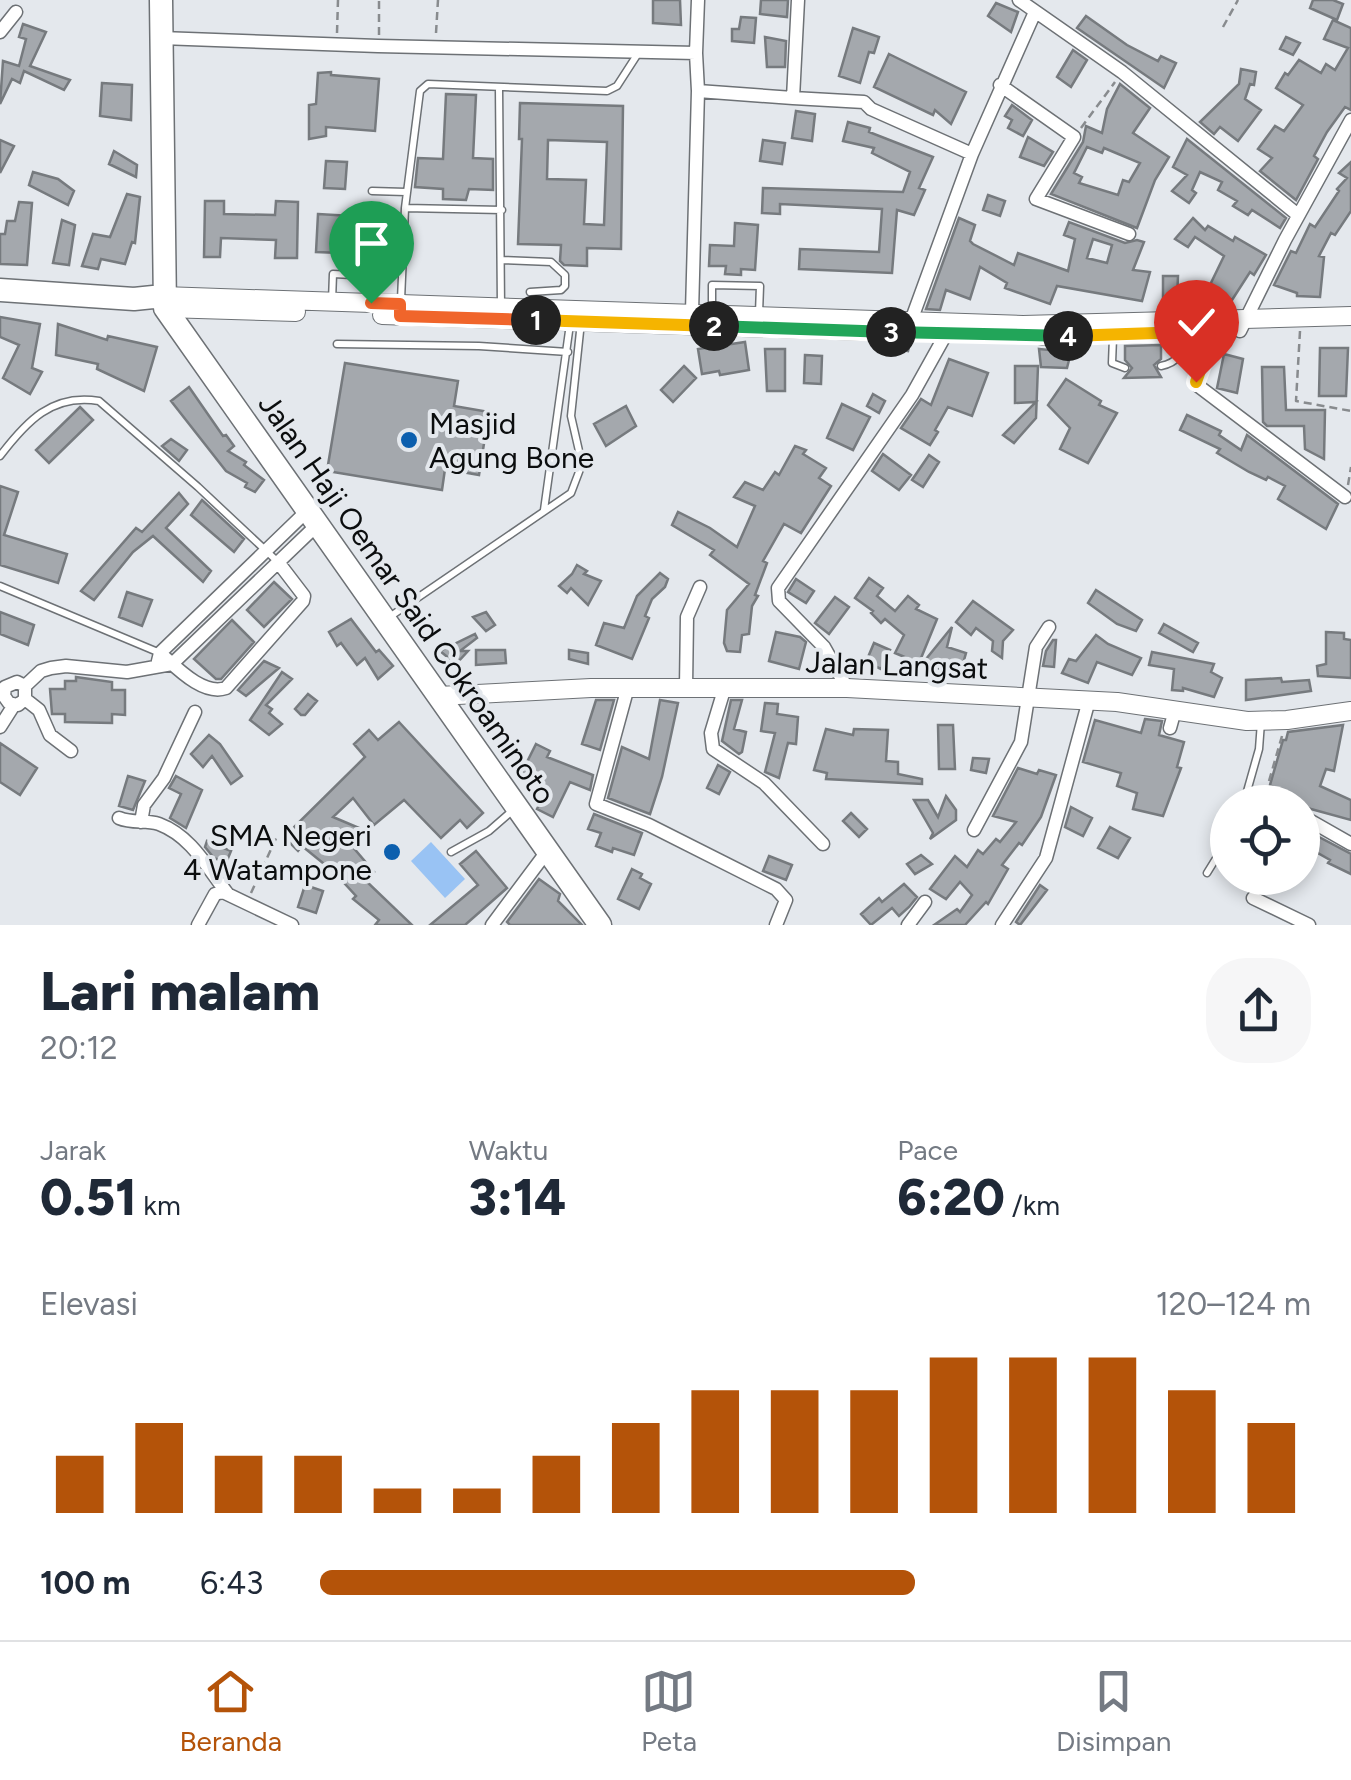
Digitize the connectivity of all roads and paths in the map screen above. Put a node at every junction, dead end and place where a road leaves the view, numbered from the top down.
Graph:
1 (160, 0) edge
2 (338, 0) edge
3 (379, 0) edge
4 (438, 0) edge
5 (698, 0) edge
6 (798, 0) edge
7 (1019, 0) edge
8 (1238, 0) edge
9 (16, 12) dead end
10 (1035, 12) junction
11 (1223, 27) dead end
12 (0, 32) edge
13 (161, 38) junction
14 (337, 45) junction
15 (378, 46) junction
16 (435, 48) junction
17 (696, 53) junction
18 (638, 54) junction
19 (1122, 72) junction
20 (1000, 85) junction
21 (499, 88) junction
22 (698, 91) junction
23 (793, 98) junction
24 (1351, 120) edge
25 (1074, 137) junction
26 (972, 154) junction
27 (372, 191) dead end
28 (406, 192) junction
29 (405, 208) junction
30 (502, 210) junction
31 (1298, 215) junction
32 (1129, 234) dead end
33 (502, 260) junction
34 (0, 290) edge
35 (164, 302) junction
36 (332, 302) junction
37 (371, 303) junction
38 (530, 306) junction
39 (400, 310) junction
40 (501, 312) junction
41 (692, 312) junction
42 (712, 313) junction
43 (759, 314) junction
44 (1351, 316) edge
45 (576, 321) junction
46 (911, 321) junction
47 (1242, 325) junction
48 (1351, 328) edge
49 (1300, 329) junction
50 (1214, 331) junction
51 (1189, 332) junction
52 (946, 334) junction
53 (1113, 336) junction
54 (337, 344) dead end
55 (568, 352) junction
56 (1161, 366) dead end
57 (1124, 368) dead end
58 (1351, 411) edge
59 (0, 456) edge
60 (1351, 466) edge
61 (1346, 497) joint
62 (544, 511) junction
63 (312, 518) junction
64 (264, 549) junction
65 (278, 562) junction
66 (0, 586) edge
67 (700, 587) dead end
68 (385, 620) junction
69 (1050, 627) dead end
70 (160, 654) junction
71 (172, 664) junction
72 (156, 668) junction
73 (628, 687) junction
74 (686, 687) junction
75 (846, 688) junction
76 (724, 690) junction
77 (439, 696) junction
78 (1030, 696) junction
79 (14, 698) edge
80 (1090, 700) junction
81 (1351, 710) edge
82 (195, 712) dead end
83 (1287, 720) junction
84 (1262, 721) junction
85 (0, 727) edge
86 (70, 750) dead end
87 (1249, 785) edge
88 (1268, 785) edge
89 (517, 807) junction
90 (120, 818) dead end
91 (141, 822) junction
92 (1320, 826) edge
93 (974, 830) dead end
94 (278, 834) dead end
95 (822, 844) dead end
96 (1351, 844) edge
97 (548, 850) junction
98 (450, 852) dead end
99 (1210, 867) edge
100 (1206, 873) dead end
101 (228, 892) junction
102 (1252, 898) dead end
103 (925, 902) dead end
104 (247, 904) junction
105 (1292, 921) edge
106 (198, 925) edge
107 (292, 925) edge
108 (492, 925) edge
109 (600, 925) edge
110 (776, 925) edge
111 (908, 925) edge
112 (1002, 925) edge
113 (1309, 925) edge

1 - 13 highway
2 - 14 path
3 - 15 path
4 - 16 path
5 - 17 street
6 - 23 street
7 - 10 street
8 - 11 path
9 - 12 street
10 - 19 street
10 - 20 street
13 - 14 street
13 - 35 highway
14 - 15 street
15 - 16 street
16 - 18 street
17 - 18 street
17 - 22 street
18 - 21 lane
19 - 25 path
19 - 31 street
20 - 25 street
20 - 26 street
21 - 28 lane
21 - 30 lane
22 - 23 street
22 - 41 street
23 - 26 street
24 - 31 street
25 - 32 street
26 - 46 street
27 - 28 lane
28 - 29 lane
29 - 30 lane
29 - 39 lane
30 - 33 lane
31 - 47 street
33 - 38 lane
33 - 40 lane
34 - 35 highway
35 - 36 main road
35 - 39 main road
35 - 63 highway, Jalan Haji Oemar Said Cokroaminoto
36 - 37 main road
36 - 37 lane
37 - 39 main road
38 - 40 main road
38 - 41 main road
38 - 45 main road
39 - 40 main road
41 - 42 main road
42 - 43 main road
42 - 43 lane
43 - 46 main road
44 - 47 main road
45 - 52 main road
45 - 55 lane
45 - 62 lane
46 - 47 main road
47 - 49 main road
47 - 50 main road
48 - 49 main road
49 - 58 path
50 - 51 main road
50 - 61 street
51 - 53 main road
51 - 56 lane
52 - 53 main road
52 - 75 street
53 - 57 lane
54 - 55 lane
55 - 62 lane
59 - 64 lane
60 - 61 path
62 - 68 lane
63 - 64 street
63 - 65 street
63 - 68 highway, Jalan Haji Oemar Said Cokroaminoto
64 - 65 lane
64 - 70 street
65 - 71 street
65 - 71 street
66 - 70 lane
67 - 74 street
68 - 77 highway, Jalan Haji Oemar Said Cokroaminoto
69 - 78 street
70 - 71 street
70 - 72 street
71 - 72 street
72 - 79 street
73 - 74 main road, Jalan Langsat
73 - 77 main road, Jalan Langsat
73 - 110 street
74 - 76 main road, Jalan Langsat
75 - 76 main road, Jalan Langsat
75 - 78 main road, Jalan Langsat
76 - 95 street
77 - 89 highway, Jalan Haji Oemar Said Cokroaminoto
78 - 80 main road, Jalan Langsat
78 - 93 street
79 - 85 street
79 - 86 street
80 - 84 main road, Jalan Langsat
80 - 112 street
81 - 83 main road, Jalan Langsat
82 - 91 street
83 - 84 main road, Jalan Langsat
83 - 88 path
84 - 87 lane
89 - 97 highway, Jalan Haji Oemar Said Cokroaminoto
89 - 98 lane
90 - 91 street
91 - 101 street
92 - 96 street
94 - 104 path
97 - 108 street
97 - 109 highway, Jalan Haji Oemar Said Cokroaminoto
99 - 100 lane
101 - 104 street
101 - 106 street
102 - 105 street
103 - 111 street
104 - 107 street
105 - 113 street

